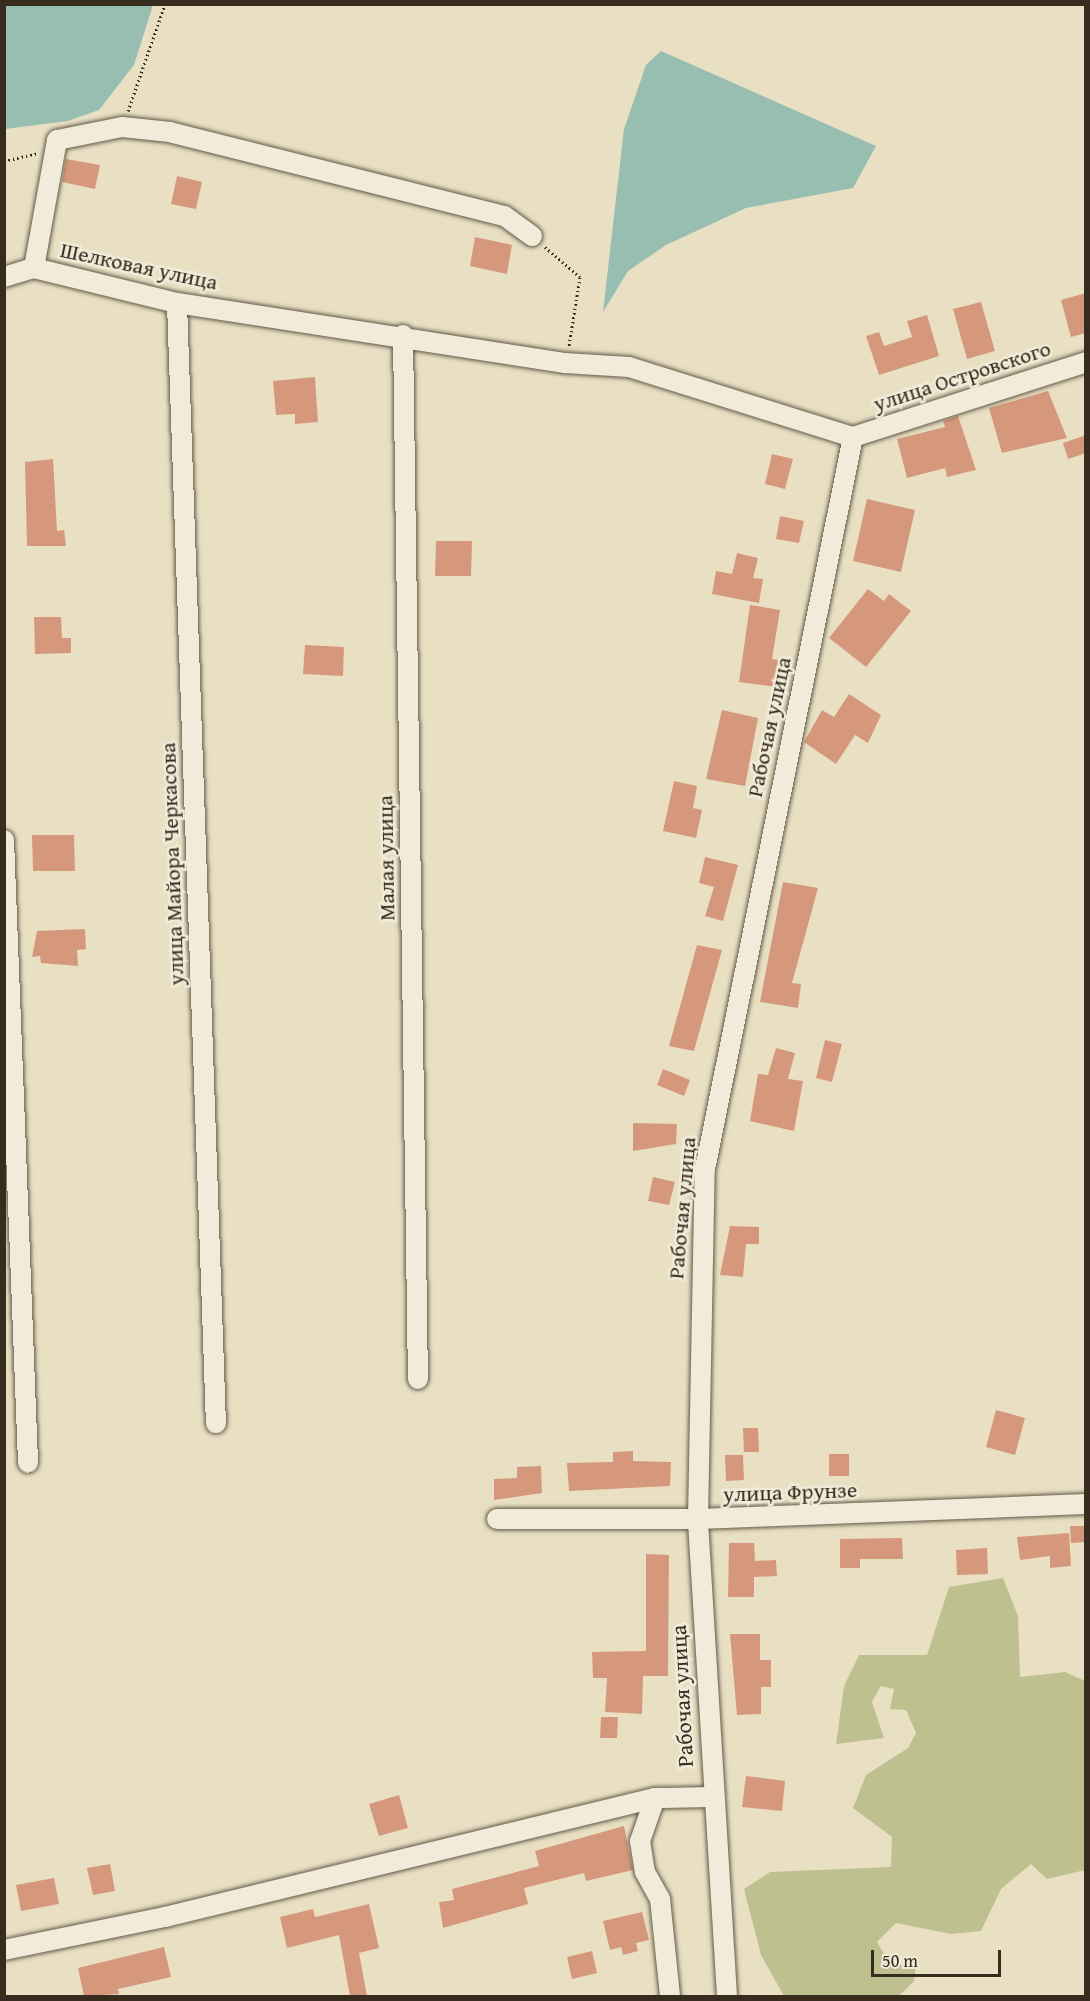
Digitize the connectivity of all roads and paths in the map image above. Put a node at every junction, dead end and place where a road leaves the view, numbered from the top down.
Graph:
1 (165, 4) edge
2 (122, 127) junction
3 (52, 151) junction
4 (4, 161) edge
5 (532, 236) joint
6 (34, 268) junction
7 (4, 277) edge
8 (177, 303) junction
9 (403, 335) junction
10 (1086, 362) edge
11 (565, 363) junction
12 (853, 436) junction
13 (4, 840) edge
14 (418, 1379) dead end
15 (216, 1423) dead end
16 (28, 1463) dead end
17 (1086, 1504) edge
18 (497, 1519) dead end
19 (698, 1519) junction
20 (711, 1797) junction
21 (655, 1798) junction
22 (4, 1950) edge
23 (670, 1996) edge
24 (727, 1996) edge

1 - 2 path
2 - 3 street
2 - 5 street
3 - 4 path
3 - 6 street, Шелковая улица
5 - 11 path
6 - 7 street
6 - 8 street, Шелковая улица
8 - 9 street, Шелковая улица
8 - 15 street, улица Майора Черкасова
9 - 11 street, Шелковая улица
9 - 14 street, Малая улица
10 - 12 street, улица Островского
11 - 12 street, Шелковая улица
12 - 19 street, Рабочая улица
13 - 16 street
17 - 19 street, улица Фрунзе
18 - 19 street, улица Фрунзе
19 - 20 street, Рабочая улица
20 - 21 street
20 - 24 street, Рабочая улица
21 - 22 street
21 - 23 street

